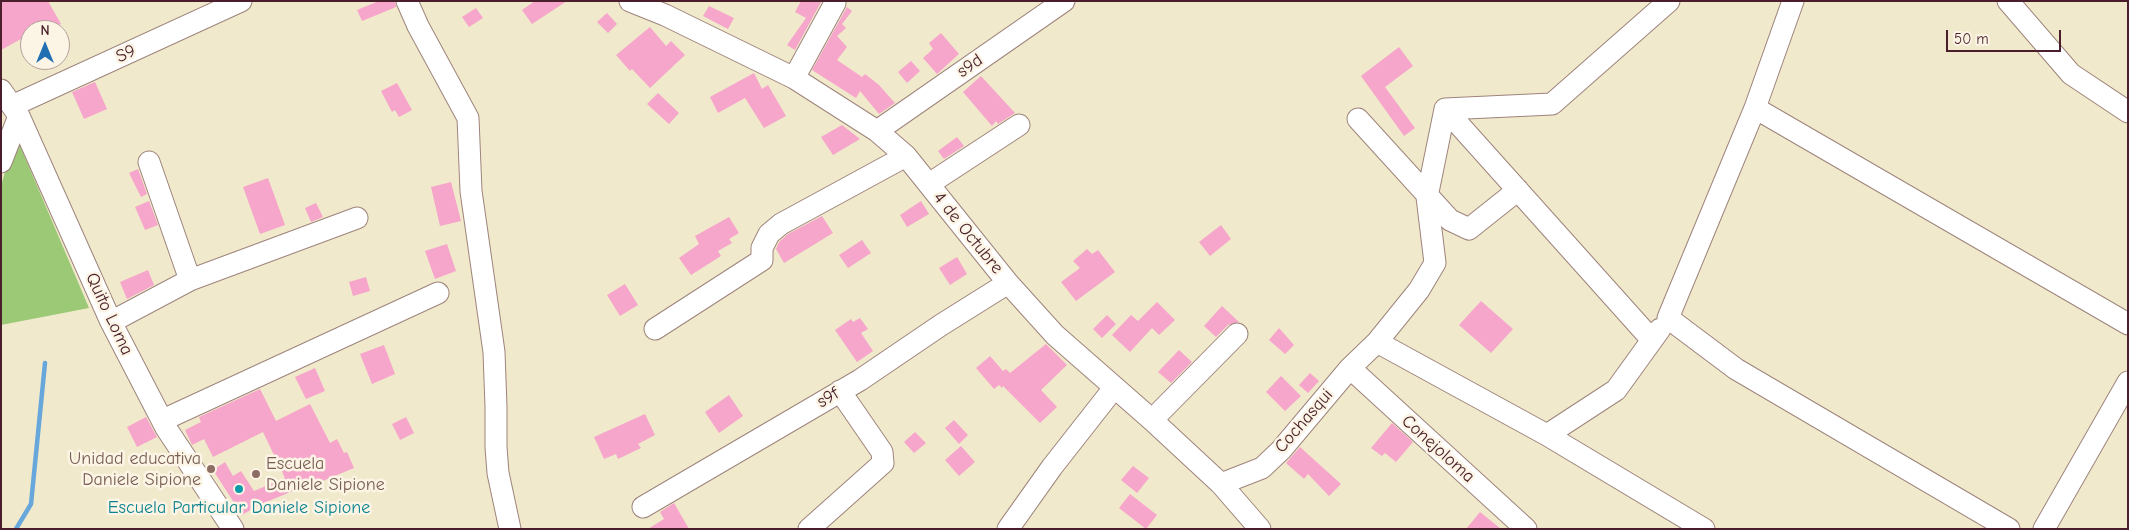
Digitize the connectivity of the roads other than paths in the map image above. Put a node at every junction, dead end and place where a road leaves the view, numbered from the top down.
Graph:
1 (241, 1) edge
2 (407, 1) edge
3 (630, 1) edge
4 (1064, 1) edge
5 (1669, 1) edge
6 (1793, 1) edge
7 (2008, 1) edge
8 (835, 4) dead end
9 (794, 78) junction
10 (11, 104) edge
11 (1755, 108) junction
12 (1445, 109) junction
13 (2128, 112) edge
14 (1358, 119) dead end
15 (1019, 125) dead end
16 (877, 131) junction
17 (906, 156) junction
18 (1, 162) edge
19 (149, 162) dead end
20 (929, 184) junction
21 (1518, 190) junction
22 (1427, 197) junction
23 (357, 218) dead end
24 (190, 280) junction
25 (1008, 283) junction
26 (438, 293) dead end
27 (1668, 318) junction
28 (111, 322) junction
29 (2128, 324) edge
30 (655, 329) dead end
31 (1237, 334) dead end
32 (1652, 340) junction
33 (1378, 342) junction
34 (1350, 368) junction
35 (2128, 382) edge
36 (1114, 388) junction
37 (840, 390) junction
38 (163, 420) junction
39 (1152, 420) junction
40 (1547, 435) junction
41 (1221, 484) junction
42 (643, 507) dead end
43 (233, 529) edge
44 (510, 529) edge
45 (809, 529) edge
46 (1008, 529) edge
47 (1260, 529) edge
48 (1526, 529) edge
49 (1704, 529) edge
50 (2009, 529) edge
51 (2044, 529) edge

1 - 10 street, S9
2 - 44 street
3 - 9 street, 4 de Octubre
4 - 16 street, s9d
5 - 12 street
6 - 11 street
7 - 13 street
8 - 9 street
9 - 16 street, 4 de Octubre
10 - 18 street
10 - 28 street, Quito Loma
11 - 27 street
11 - 29 street
12 - 21 street
12 - 22 street, Cochasqui
14 - 22 street
15 - 20 street
16 - 17 street, 4 de Octubre
17 - 20 street, 4 de Octubre
17 - 30 street
19 - 24 street
20 - 25 street, 4 de Octubre
21 - 22 street
21 - 32 street
22 - 33 street, Cochasqui
23 - 24 street
24 - 28 street
25 - 36 street, 4 de Octubre
25 - 37 street, s9f
26 - 38 street
27 - 32 street
27 - 50 street
28 - 38 street, Quito Loma
31 - 39 street
32 - 40 street
33 - 34 street, Cochasqui
33 - 40 street
34 - 41 street, Cochasqui
34 - 48 street, Conejoloma
35 - 51 street
36 - 39 street, 4 de Octubre
36 - 46 street
37 - 42 street, s9f
37 - 45 street
38 - 43 street, Quito Loma
39 - 41 street, 4 de Octubre
40 - 49 street
41 - 47 street, 4 de Octubre

